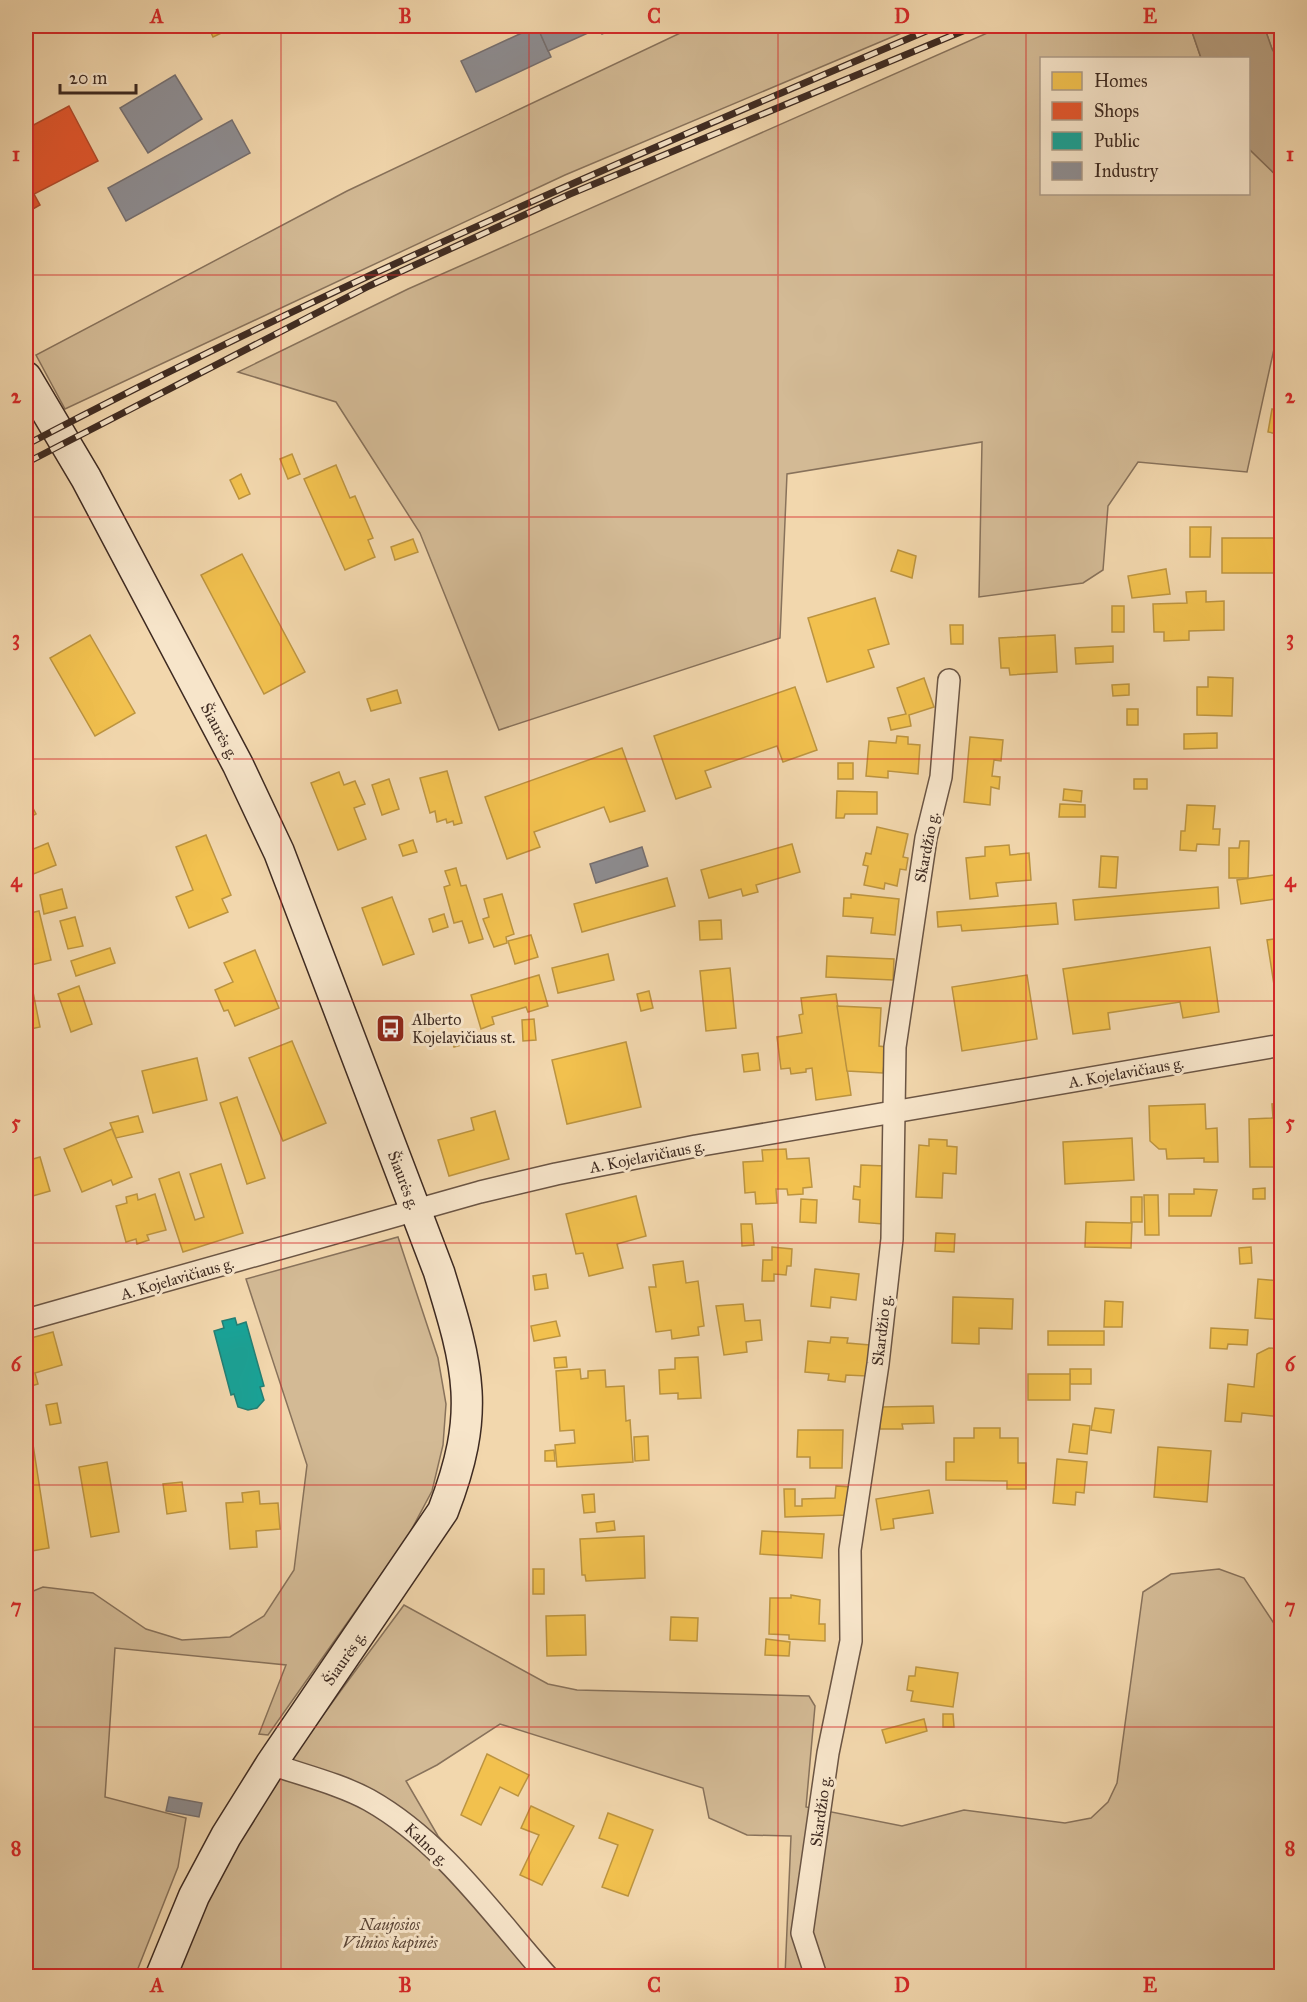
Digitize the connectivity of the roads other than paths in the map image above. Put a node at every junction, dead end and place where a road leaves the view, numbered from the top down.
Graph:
1 (26, 377) edge
2 (949, 680) dead end
3 (1281, 1045) edge
4 (892, 1113) junction
5 (416, 1212) junction
6 (26, 1320) edge
7 (271, 1764) junction
8 (161, 1977) edge
9 (547, 1977) edge
10 (816, 1977) edge

1 - 5 main road, Šiaurės g.
2 - 4 street, Skardžio g.
3 - 4 street, A. Kojelavičiaus g.
4 - 5 street, A. Kojelavičiaus g.
4 - 10 street, Skardžio g.
5 - 6 street, A. Kojelavičiaus g.
5 - 7 main road, Šiaurės g.
7 - 8 main road, Šiaurės g.
7 - 9 street, Kalno g.

